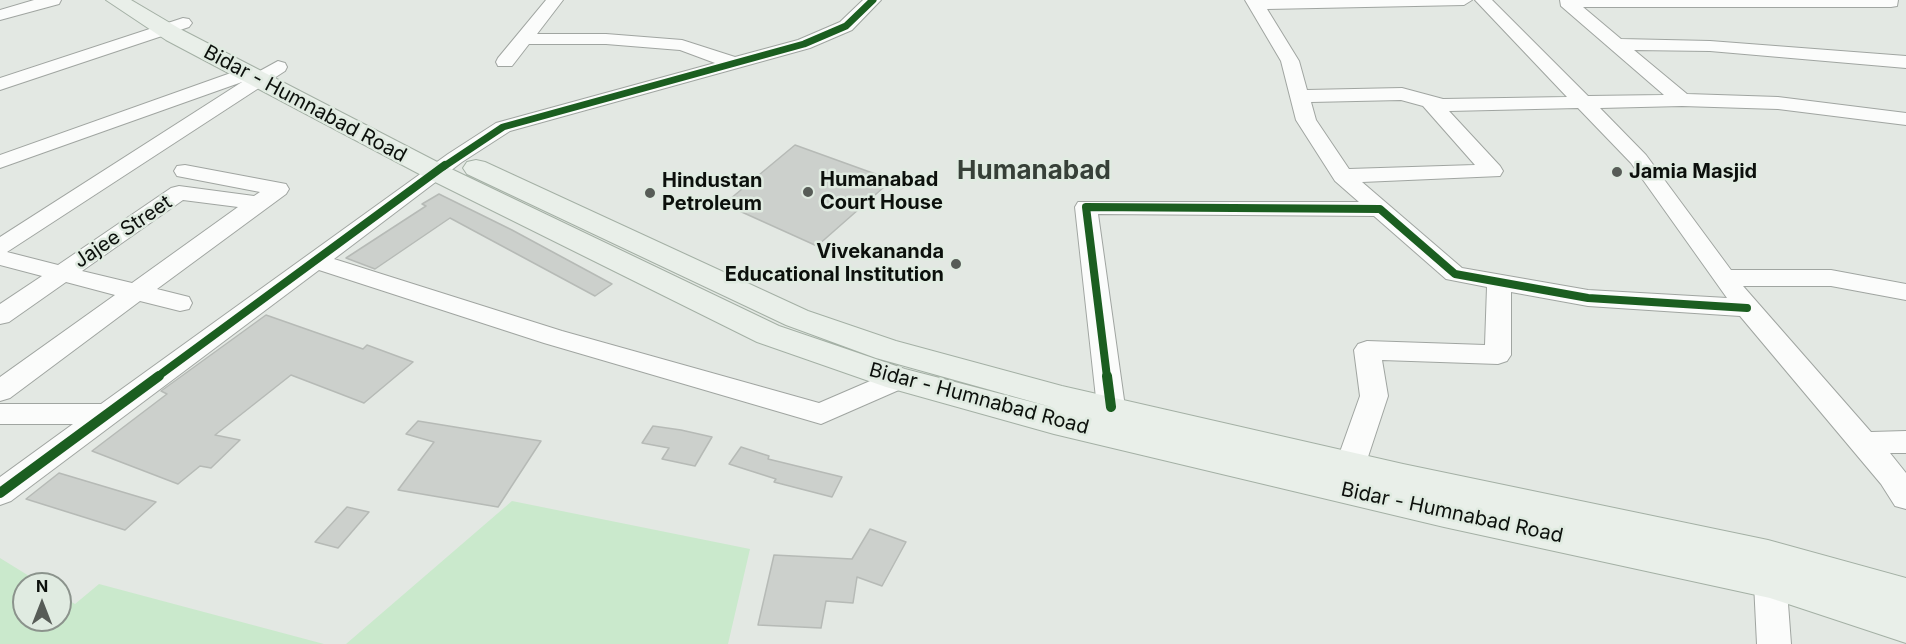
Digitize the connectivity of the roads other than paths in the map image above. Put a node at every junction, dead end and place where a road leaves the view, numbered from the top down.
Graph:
1 (53, 0) edge
2 (116, 0) edge
3 (147, 0) edge
4 (555, 0) edge
5 (873, 0) edge
6 (1464, 0) edge
7 (1483, 0) edge
8 (1889, 1) edge
9 (1254, 2) edge
10 (1906, 13) edge
11 (0, 15) edge
12 (174, 26) junction
13 (524, 39) junction
14 (1614, 44) junction
15 (505, 62) dead end
16 (1906, 62) edge
17 (734, 63) junction
18 (264, 71) junction
19 (0, 84) edge
20 (1300, 96) junction
21 (1580, 100) junction
22 (1682, 100) junction
23 (1429, 101) junction
24 (1906, 119) edge
25 (0, 162) edge
26 (445, 165) junction
27 (185, 171) dead end
28 (1343, 176) junction
29 (258, 203) junction
30 (1380, 209) junction
31 (0, 248) edge
32 (0, 258) edge
33 (314, 261) junction
34 (62, 273) junction
35 (1724, 278) junction
36 (1499, 282) junction
37 (136, 292) junction
38 (1906, 292) edge
39 (180, 303) dead end
40 (1747, 308) junction
41 (0, 316) edge
42 (898, 379) junction
43 (0, 391) edge
44 (1111, 407) junction
45 (0, 414) edge
46 (107, 414) junction
47 (1906, 442) edge
48 (1861, 443) junction
49 (1350, 466) junction
50 (0, 493) edge
51 (1906, 497) edge
52 (1769, 569) junction
53 (1906, 596) edge
54 (1906, 625) edge
55 (1774, 644) edge

1 - 11 street
2 - 12 main road, Bidar - Humnabad Road
3 - 12 main road, Bidar - Humnabad Road
4 - 13 street
5 - 17 street
6 - 9 street
7 - 21 street
8 - 10 street
8 - 14 street
9 - 20 street
12 - 18 main road, Bidar - Humnabad Road
12 - 19 street
13 - 15 street
13 - 17 street
14 - 16 street
14 - 22 street
17 - 26 street
18 - 25 street
18 - 26 main road, Bidar - Humnabad Road
18 - 31 street
20 - 23 street
20 - 28 street
21 - 22 street
21 - 23 street
21 - 35 street
22 - 24 street
23 - 28 street
26 - 33 street
26 - 42 main road, Bidar - Humnabad Road
26 - 44 main road, Bidar - Humnabad Road
27 - 29 street
28 - 30 street
29 - 34 street, Jajee Street
29 - 37 street
30 - 36 street
30 - 44 street
32 - 34 street
33 - 42 street
33 - 46 street
34 - 37 street
34 - 41 street, Jajee Street
35 - 38 street
35 - 40 street
36 - 40 street
36 - 49 street
37 - 39 street
37 - 43 street
40 - 48 street
42 - 52 main road, Bidar - Humnabad Road
44 - 49 main road, Bidar - Humnabad Road
45 - 46 street
46 - 50 street
47 - 48 street
48 - 51 street
49 - 52 main road, Bidar - Humnabad Road
52 - 53 main road, Bidar - Humnabad Road
52 - 54 main road, Bidar - Humnabad Road
52 - 55 street

